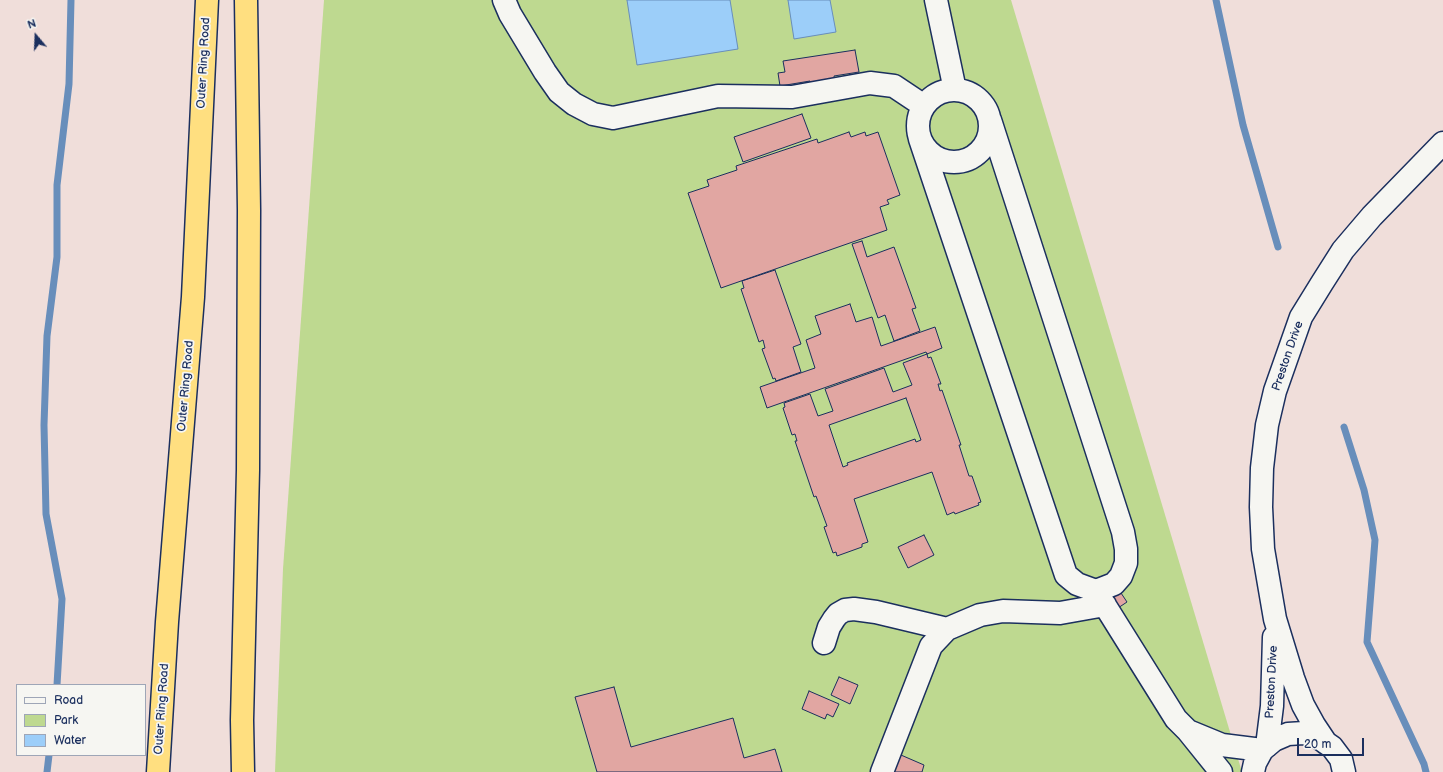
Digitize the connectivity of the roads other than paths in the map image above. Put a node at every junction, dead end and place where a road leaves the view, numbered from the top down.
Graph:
1 (207, 0) edge
2 (246, 0) edge
3 (504, 0) edge
4 (936, 0) edge
5 (955, 90) junction
6 (924, 106) junction
7 (990, 120) junction
8 (920, 139) junction
9 (1443, 143) edge
10 (1101, 598) junction
11 (1275, 618) junction
12 (947, 628) junction
13 (824, 643) dead end
14 (1182, 725) junction
15 (1326, 743) junction
16 (1265, 748) junction
17 (158, 772) edge
18 (243, 772) edge
19 (882, 772) edge
20 (1202, 772) edge
21 (1221, 772) edge
22 (1253, 772) edge
23 (1344, 772) edge

1 - 17 highway, Outer Ring Road
2 - 18 highway
3 - 6 street
4 - 5 street
5 - 6 street
5 - 7 street
6 - 8 street
7 - 8 street
7 - 10 street
8 - 10 street
9 - 11 street, Preston Drive
10 - 12 street
10 - 14 street
11 - 15 street, Preston Drive
11 - 16 street, Preston Drive
12 - 13 street
12 - 19 street
14 - 16 street
14 - 20 street
14 - 21 street
15 - 16 street, Preston Drive
15 - 23 street, Preston Drive
16 - 22 street, Preston Drive

